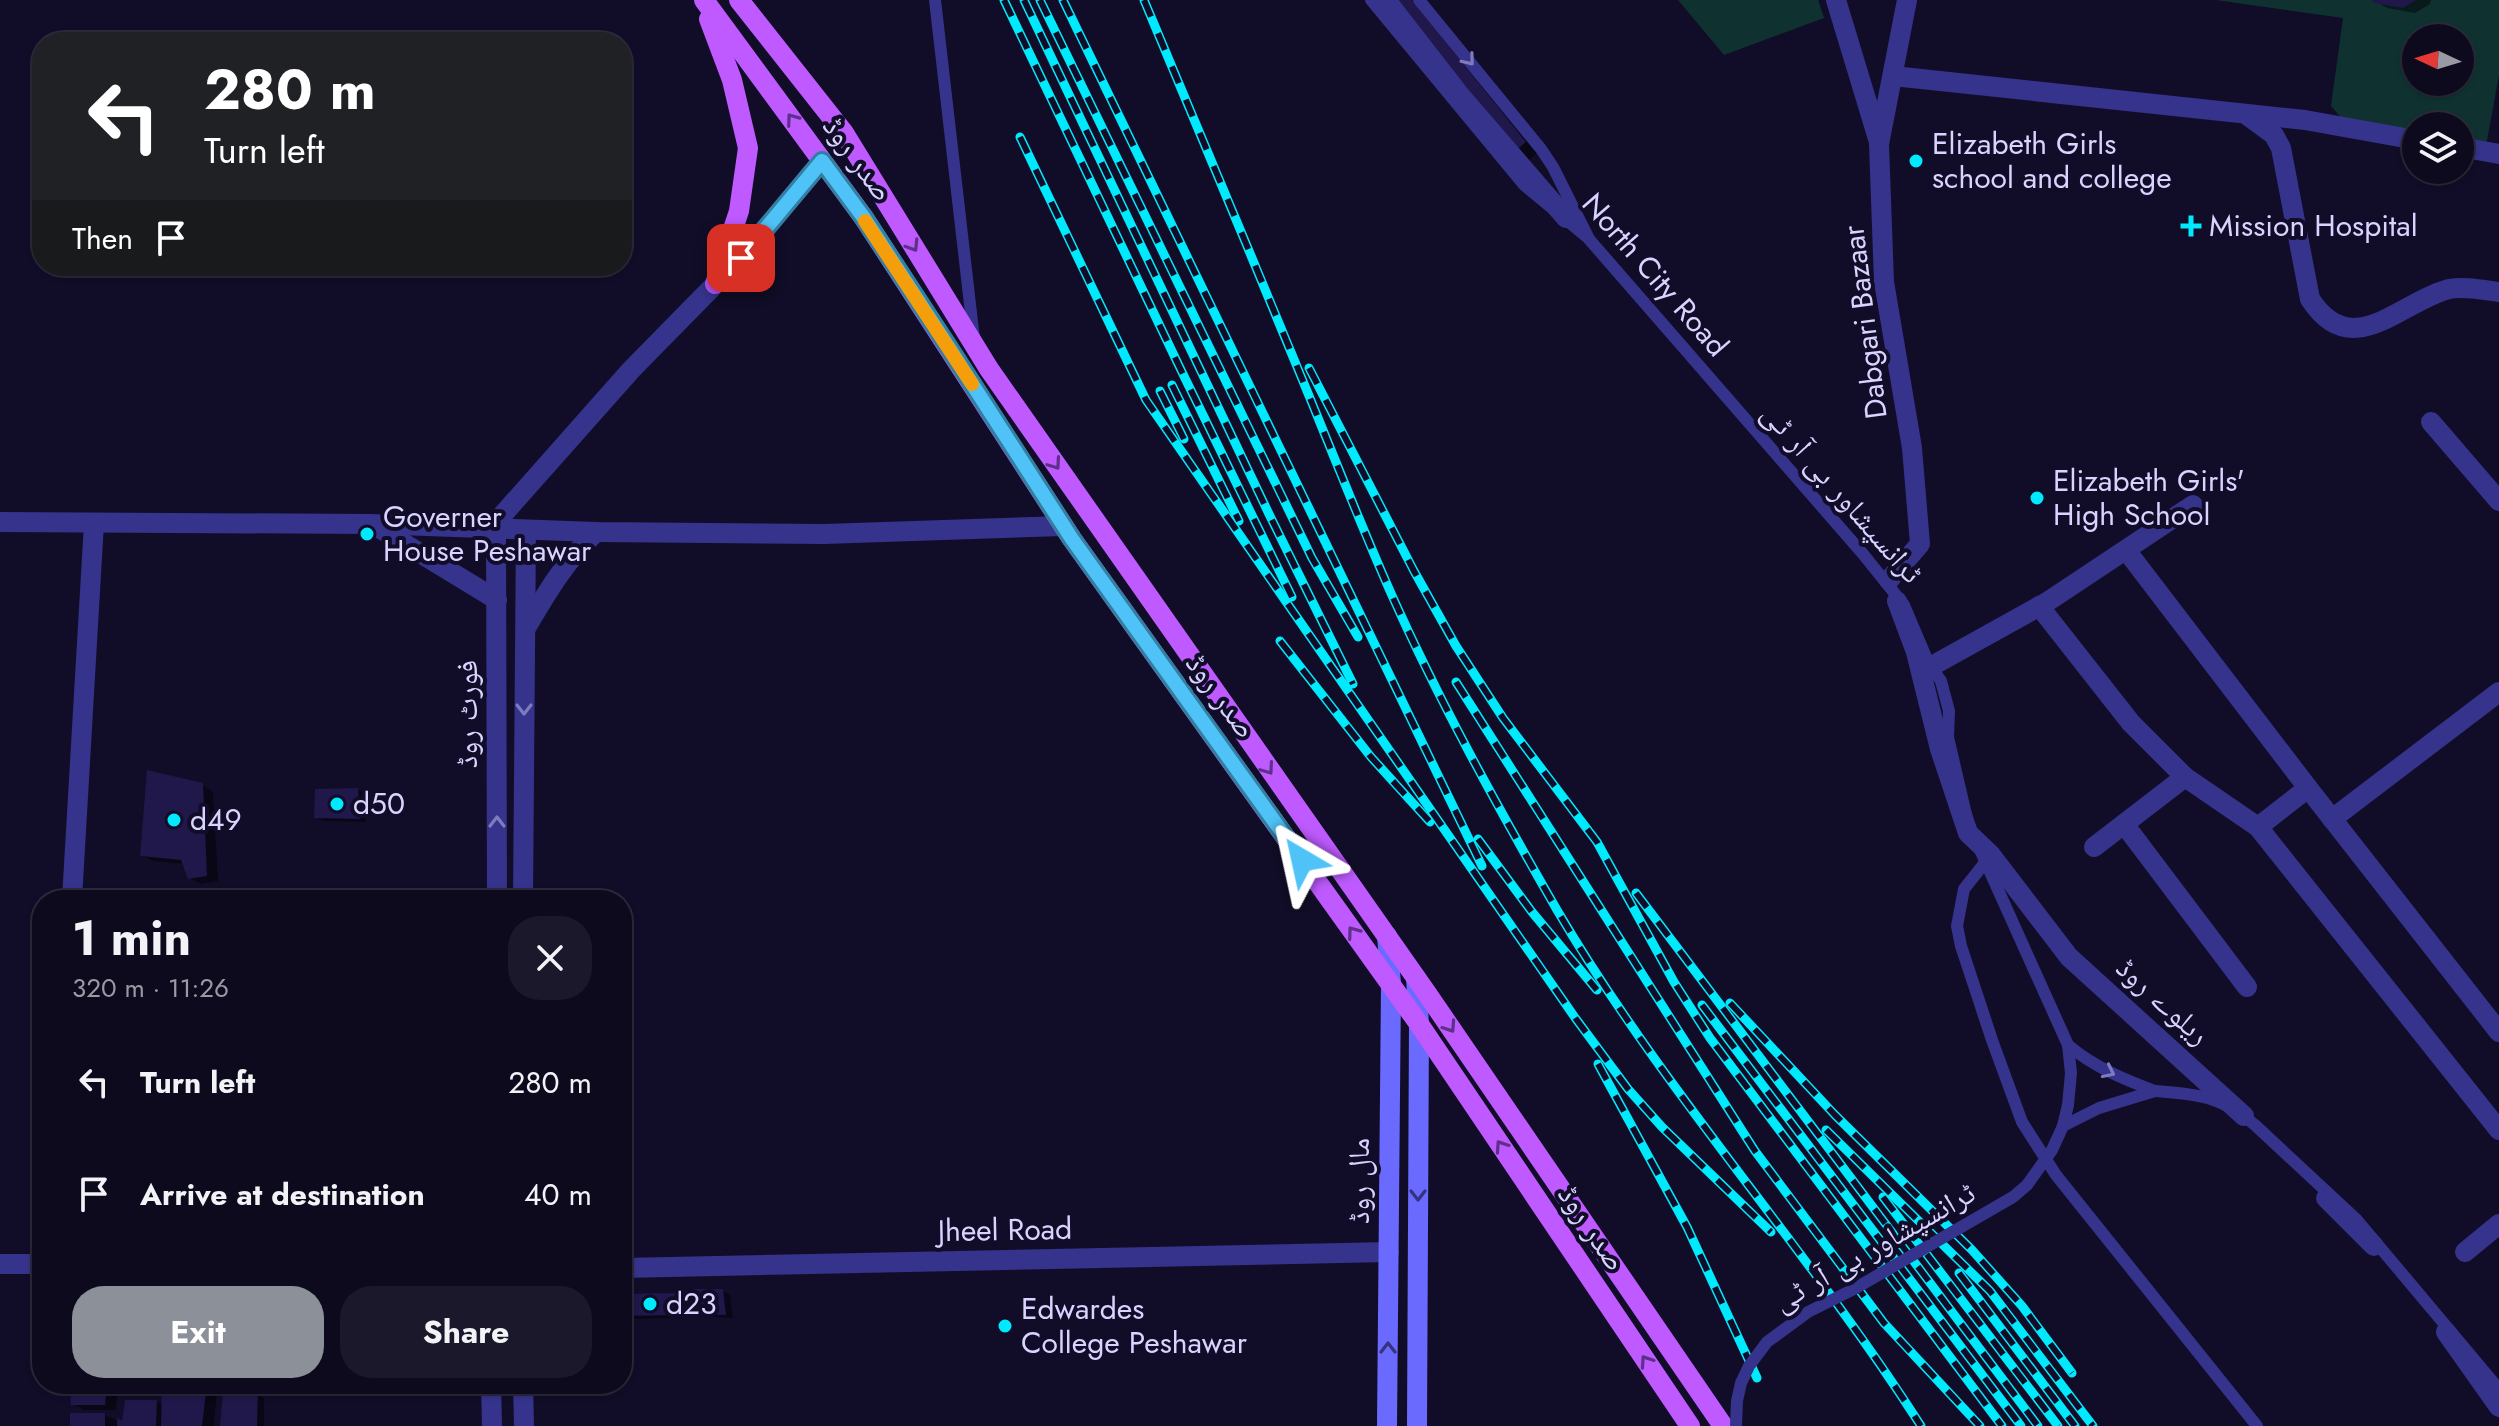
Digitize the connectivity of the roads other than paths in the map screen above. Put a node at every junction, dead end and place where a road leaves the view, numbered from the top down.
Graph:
1 (703, 0) edge
2 (739, 0) edge
3 (935, 0) edge
4 (1371, 0) edge
5 (1386, 0) edge
6 (1419, 0) edge
7 (1836, 0) edge
8 (1907, 0) edge
9 (1893, 76) junction
10 (2244, 114) junction
11 (2402, 137) edge
12 (1879, 144) junction
13 (2474, 150) edge
14 (2499, 154) edge
15 (822, 161) junction
16 (1588, 238) junction
17 (715, 284) junction
18 (2499, 292) edge
19 (975, 347) junction
20 (2431, 422) dead end
21 (2499, 501) edge
22 (2193, 505) dead end
23 (0, 522) edge
24 (94, 523) junction
25 (371, 524) junction
26 (1063, 526) junction
27 (493, 529) junction
28 (526, 530) junction
29 (596, 532) junction
30 (2126, 550) junction
31 (1889, 580) junction
32 (497, 600) junction
33 (2039, 606) junction
34 (524, 631) junction
35 (1921, 672) junction
36 (2499, 692) edge
37 (2185, 777) junction
38 (2308, 788) junction
39 (2332, 819) junction
40 (2124, 824) junction
41 (2258, 827) junction
42 (2094, 847) dead end
43 (1991, 855) junction
44 (73, 890) edge
45 (497, 890) edge
46 (523, 890) edge
47 (1387, 936) junction
48 (1416, 978) junction
49 (1391, 984) junction
50 (2247, 987) dead end
51 (1419, 1024) junction
52 (2499, 1032) edge
53 (2068, 1045) junction
54 (2155, 1091) junction
55 (2063, 1126) junction
56 (2499, 1130) edge
57 (2499, 1224) edge
58 (1389, 1252) junction
59 (2465, 1252) dead end
60 (0, 1264) edge
61 (32, 1264) edge
62 (632, 1268) edge
63 (2499, 1389) edge
64 (491, 1394) edge
65 (523, 1394) edge
66 (2499, 1407) edge
67 (492, 1426) edge
68 (524, 1426) edge
69 (1387, 1426) edge
70 (1417, 1426) edge
71 (1690, 1426) edge
72 (1723, 1426) edge
73 (1736, 1426) edge
74 (2257, 1426) edge

15 -> 1 main road, صدر روڈ
1 - 17 main road
2 -> 19 main road, صدر روڈ
3 - 19 lane
4 - 16 lane, ٹرانسپشاور بی آر ٹی, bridge
5 - 31 street, North City Road
6 -> 16 lane, ٹرانسپشاور بی آر ٹی
7 - 12 street
8 - 9 street, Dabgari Bazaar
9 - 10 street
9 - 12 street, Dabgari Bazaar
10 - 11 street
10 - 18 street
12 - 31 street, Dabgari Bazaar
13 - 14 street
15 - 17 street
15 - 26 main road, صدر روڈ
16 - 53 lane, ٹرانسپشاور بی آر ٹی, bridge
17 - 27 street
19 -> 47 main road, صدر روڈ
20 - 21 street
22 - 30 street
23 - 24 street
24 - 25 street
24 - 44 street
25 - 27 street
25 - 32 street
26 - 29 street
49 -> 26 main road, صدر روڈ
27 - 28 street
27 - 32 street, فورٹ روڈ
28 - 29 street
28 - 34 street, فورٹ روڈ
29 - 34 street
30 - 33 street
30 - 38 street
31 - 35 street, ریلوے روڈ
45 -> 32 street, فورٹ روڈ
33 - 35 street
33 - 37 street
34 -> 46 street, فورٹ روڈ
35 - 43 street, ریلوے روڈ
36 - 39 street
37 - 40 street
37 - 41 street
38 - 39 street
38 - 41 street
39 - 52 street
40 - 42 street
40 - 50 street
41 - 56 street
43 - 66 street, ریلوے روڈ
43 - 74 lane
47 - 48 main road, صدر روڈ
47 - 49 main road, مال روڈ
48 - 51 main road, مال روڈ
48 -> 72 main road, صدر روڈ
49 - 51 main road, صدر روڈ
49 - 58 main road, مال روڈ
51 -> 70 main road, مال روڈ
71 -> 51 main road, صدر روڈ
53 -> 54 lane
53 - 55 lane, ٹرانسپشاور بی آر ٹی, bridge
54 - 55 lane
54 - 63 lane, bridge
55 - 73 lane, ٹرانسپشاور بی آر ٹی, bridge
57 - 59 street
58 - 62 street, Jheel Road
69 -> 58 main road, مال روڈ
60 - 61 street
64 - 67 street
65 - 68 street

